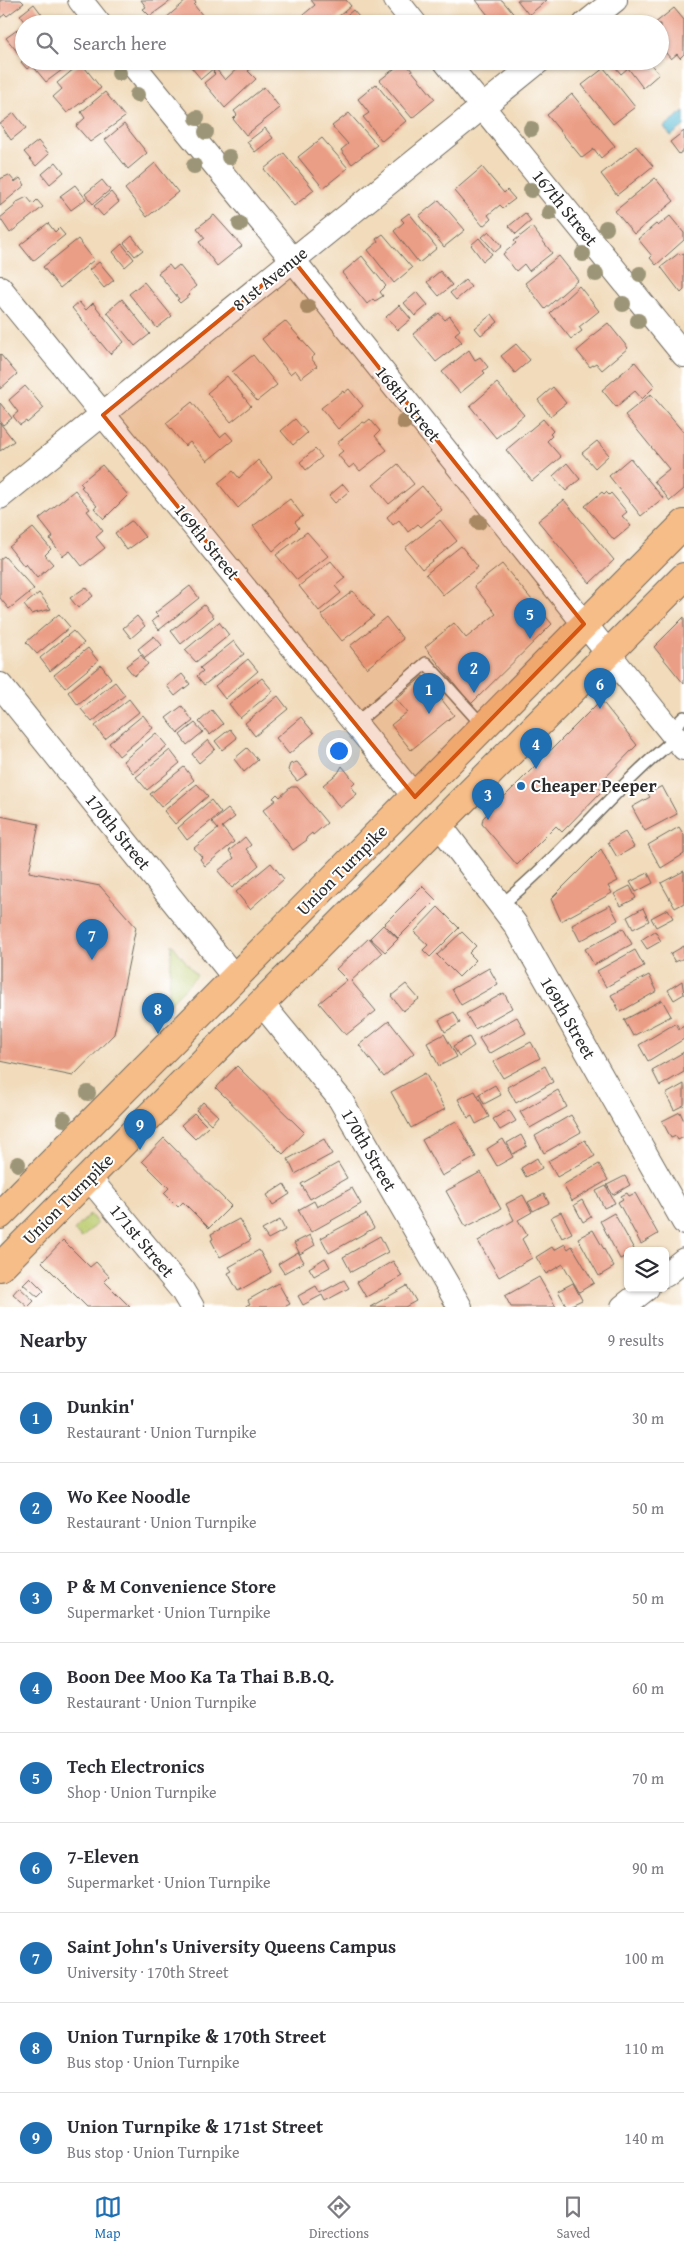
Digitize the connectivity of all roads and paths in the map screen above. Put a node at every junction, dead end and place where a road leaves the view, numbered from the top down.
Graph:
1 (80, 0) edge
2 (396, 0) edge
3 (615, 0) edge
4 (92, 15) edge
5 (408, 15) edge
6 (597, 15) edge
7 (137, 70) edge
8 (452, 70) edge
9 (528, 70) edge
10 (482, 107) junction
11 (293, 260) junction
12 (0, 288) edge
13 (684, 355) edge
14 (104, 415) junction
15 (0, 498) edge
16 (684, 524) edge
17 (684, 577) edge
18 (584, 624) junction
19 (607, 653) junction
20 (0, 685) edge
21 (355, 724) junction
22 (484, 727) junction
23 (679, 733) edge
24 (415, 797) junction
25 (438, 823) junction
26 (501, 905) junction
27 (235, 978) junction
28 (262, 1004) junction
29 (90, 1178) junction
30 (0, 1215) edge
31 (684, 1222) edge
32 (684, 1260) edge
33 (0, 1267) edge
34 (669, 1272) edge
35 (642, 1292) edge
36 (192, 1307) edge
37 (460, 1307) edge
38 (623, 1307) edge

1 - 4 street
2 - 5 street
3 - 6 street
7 - 11 street, 168th Street
8 - 10 street, 167th Street
9 - 10 street, 81st Avenue
10 - 11 street, 81st Avenue
10 - 13 street, 167th Street
11 - 14 street, 81st Avenue
11 - 18 street, 168th Street
12 - 14 street, 169th Street
14 - 15 street, 81st Avenue
14 - 21 street, 169th Street
16 - 18 main road, Union Turnpike
17 - 19 main road, Union Turnpike
18 - 19 street, 168th Street
18 - 22 main road, Union Turnpike
19 - 23 street, 168th Street
19 - 25 main road, Union Turnpike
20 - 27 street, 170th Street
21 - 22 lane
21 - 24 street, 169th Street
22 - 24 main road, Union Turnpike
23 - 26 lane
24 - 27 main road, Union Turnpike
25 - 26 street, 169th Street
25 - 28 main road, Union Turnpike
26 - 31 street, 169th Street
27 - 30 main road, Union Turnpike
28 - 29 main road, Union Turnpike
28 - 37 street, 170th Street
29 - 33 main road, Union Turnpike
29 - 36 street, 171st Street
32 - 34 street
35 - 38 street

